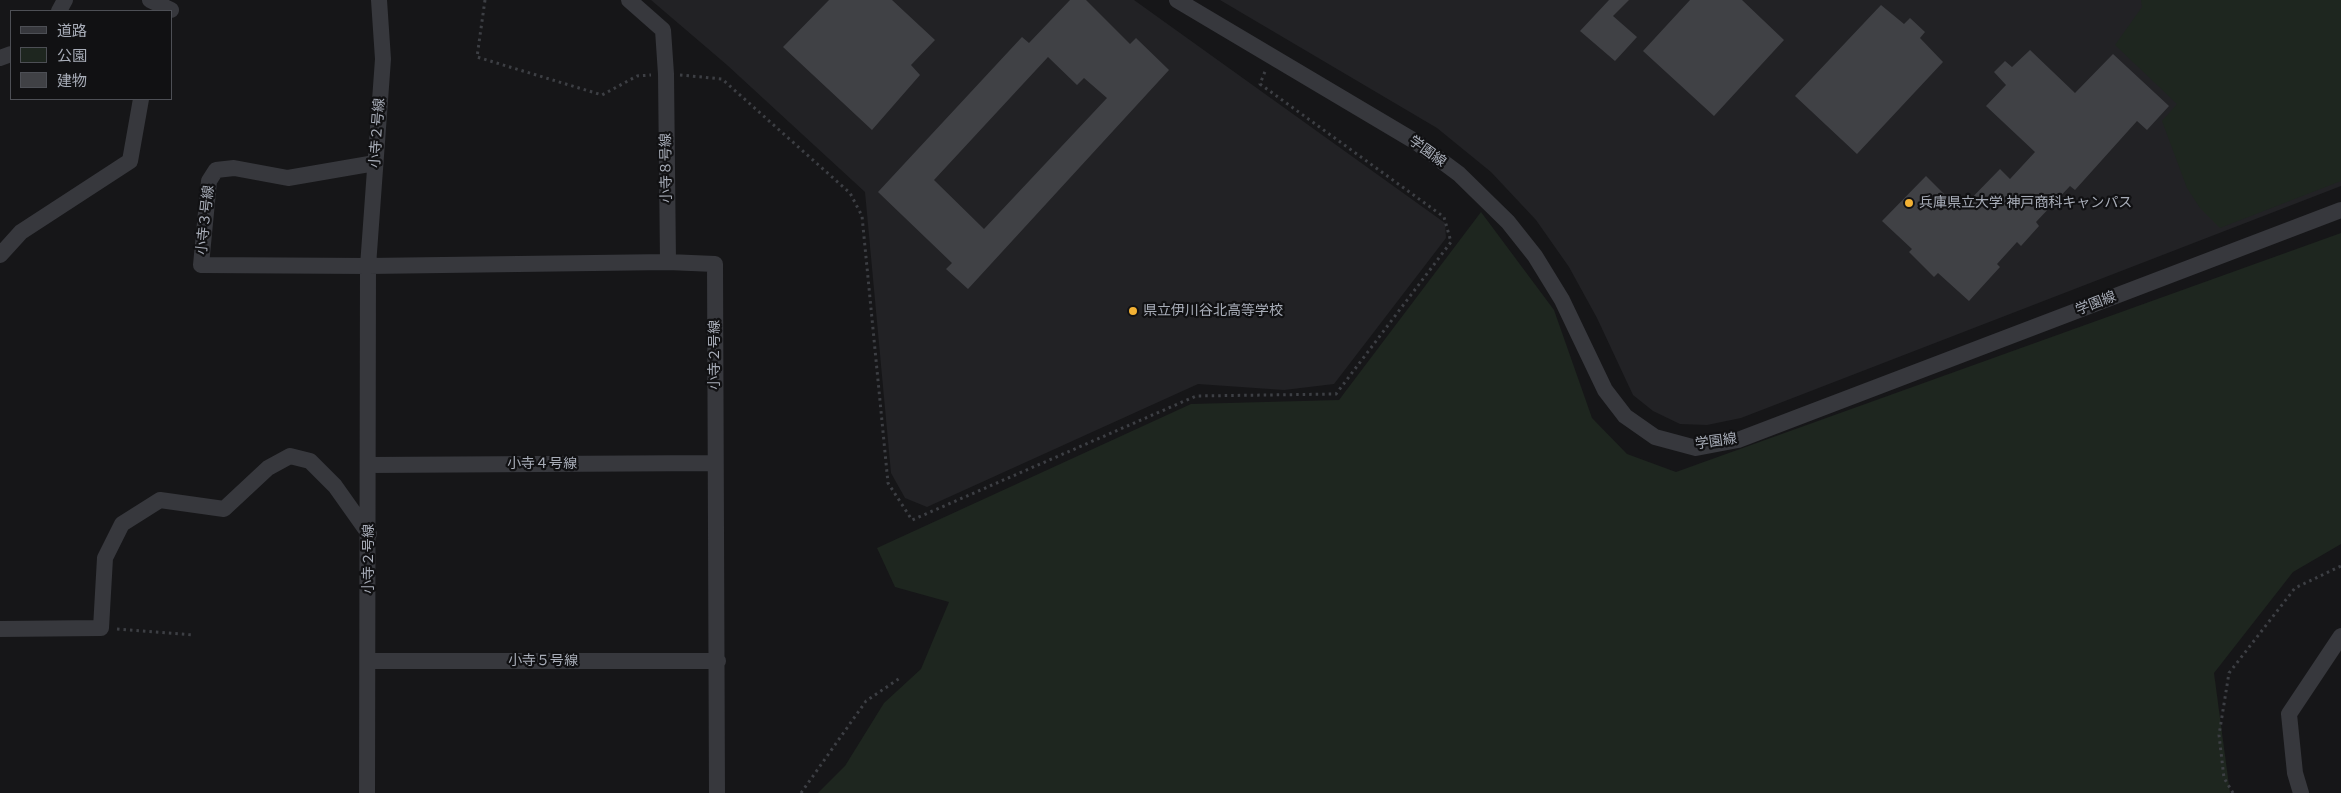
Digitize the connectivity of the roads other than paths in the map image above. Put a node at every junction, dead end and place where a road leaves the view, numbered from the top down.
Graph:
1 (150, 0) edge
2 (379, 0) edge
3 (629, 0) edge
4 (1177, 0) edge
5 (172, 7) edge
6 (141, 100) edge
7 (376, 163) junction
8 (2341, 210) edge
9 (0, 255) edge
10 (668, 262) junction
11 (368, 266) junction
12 (716, 463) junction
13 (369, 465) junction
14 (369, 534) junction
15 (0, 629) edge
16 (2341, 636) edge
17 (369, 661) junction
18 (718, 661) junction
19 (367, 793) edge
20 (717, 793) edge
21 (2301, 793) edge

1 - 5 street
2 - 7 street, 小寺２号線
3 - 10 street, 小寺８号線
4 - 8 street, 学園線
6 - 9 street
7 - 11 street, 小寺２号線
7 - 11 street, 小寺３号線
10 - 11 street, 小寺２号線
10 - 12 street, 小寺２号線
11 - 13 street, 小寺２号線
12 - 13 street, 小寺４号線
12 - 18 street, 小寺２号線
13 - 14 street, 小寺２号線
14 - 15 street
14 - 17 street, 小寺２号線
16 - 21 street
17 - 18 street, 小寺５号線
17 - 19 street, 小寺２号線
18 - 20 street, 小寺２号線

